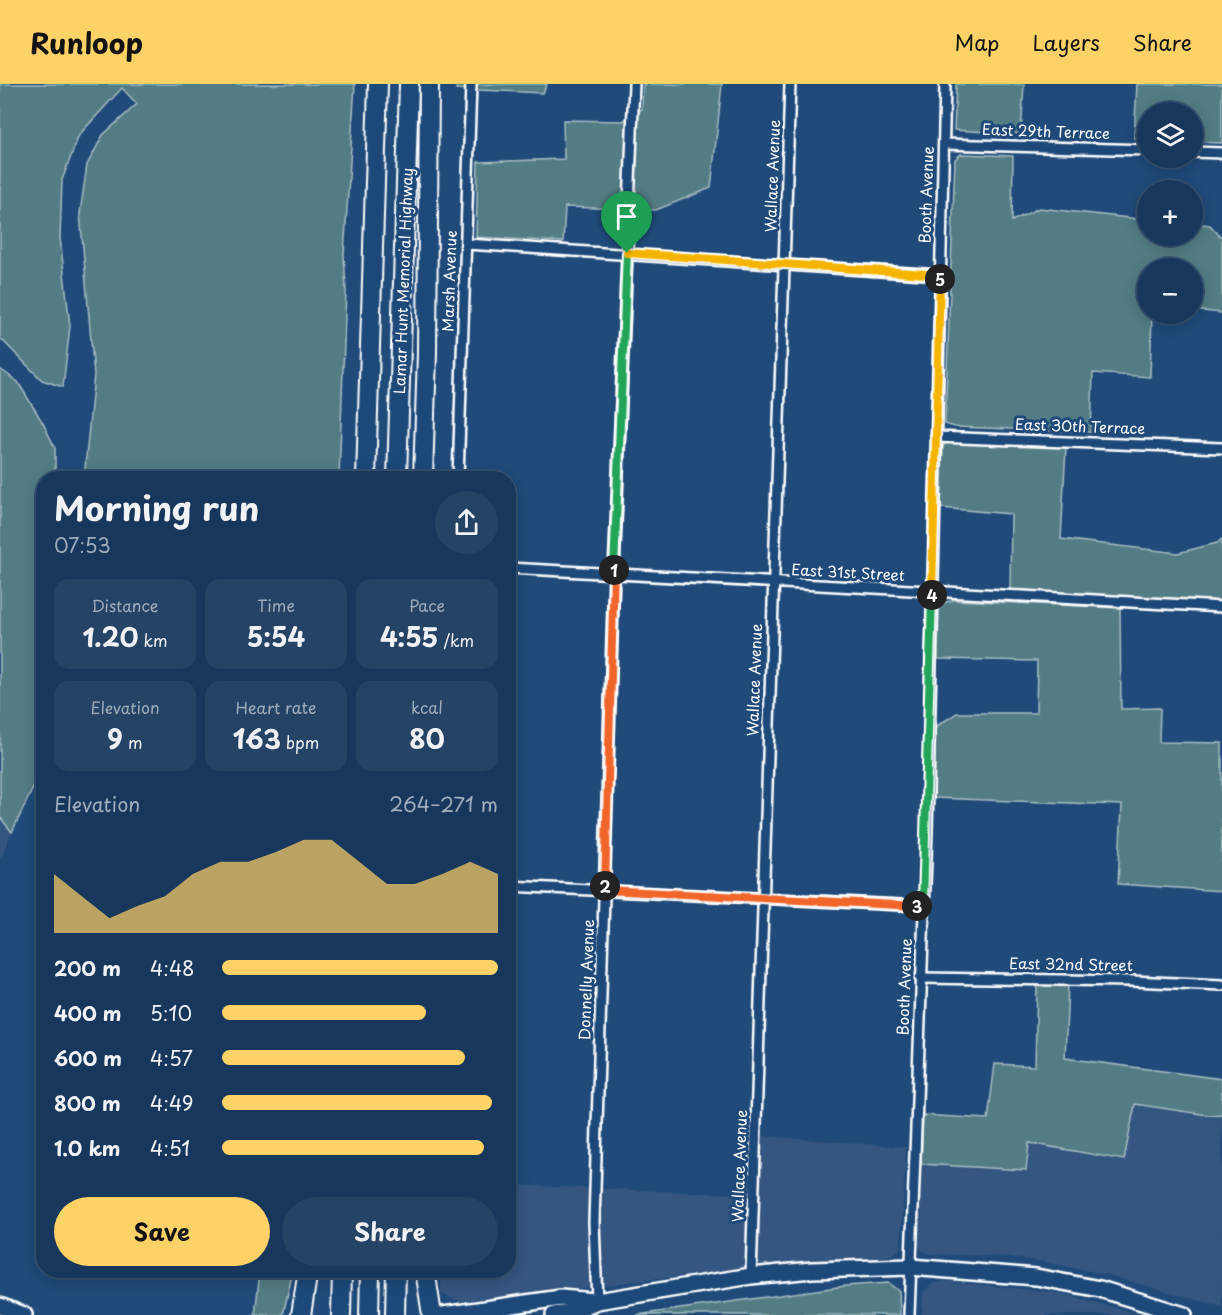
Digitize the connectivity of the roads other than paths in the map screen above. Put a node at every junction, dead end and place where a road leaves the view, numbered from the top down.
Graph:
1 (378, 84) edge
2 (409, 84) edge
3 (429, 84) edge
4 (471, 84) edge
5 (634, 84) edge
6 (790, 84) edge
7 (945, 84) edge
8 (944, 144) junction
9 (1137, 150) edge
10 (1203, 152) edge
11 (1222, 153) edge
12 (466, 244) junction
13 (627, 253) junction
14 (785, 265) junction
15 (940, 275) junction
16 (936, 436) junction
17 (1222, 448) edge
18 (366, 471) edge
19 (397, 471) edge
20 (423, 471) edge
21 (458, 471) edge
22 (516, 568) edge
23 (614, 573) junction
24 (773, 583) junction
25 (932, 592) junction
26 (1222, 607) edge
27 (516, 886) edge
28 (605, 890) junction
29 (763, 897) junction
30 (923, 906) junction
31 (920, 978) junction
32 (1222, 985) edge
33 (910, 1267) junction
34 (752, 1276) junction
35 (307, 1278) edge
36 (309, 1278) edge
37 (342, 1278) edge
38 (370, 1278) edge
39 (396, 1278) edge
40 (426, 1278) edge
41 (597, 1301) junction
42 (0, 1306) edge
43 (24, 1315) edge
44 (300, 1315) edge
45 (307, 1315) edge
46 (341, 1315) edge
47 (369, 1315) edge
48 (395, 1315) edge
49 (432, 1315) edge
50 (443, 1315) edge
51 (554, 1315) edge
52 (909, 1315) edge
53 (1184, 1315) edge

1 - 18 highway
2 - 19 highway, Lamar Hunt Memorial Highway
3 - 20 highway
4 - 12 street, Marsh Avenue
5 - 13 street, Donnelly Avenue
6 - 14 street, Wallace Avenue
7 - 8 street, Booth Avenue
8 - 9 street, East 29th Terrace
8 - 15 street, Booth Avenue
10 - 11 street
12 - 13 street
12 - 21 street, Marsh Avenue
13 - 14 street
13 - 23 street, Donnelly Avenue
14 - 15 street
14 - 24 street, Wallace Avenue
15 - 16 street, Booth Avenue
16 - 17 street, East 30th Terrace
16 - 25 street, Booth Avenue
22 - 23 street, East 31st Street
23 - 24 street, East 31st Street
23 - 28 street, Donnelly Avenue
24 - 25 street, East 31st Street
24 - 29 street, Wallace Avenue
25 - 26 street, East 31st Street
25 - 30 street, Booth Avenue
27 - 28 street
28 - 29 street
28 - 41 street, Donnelly Avenue
29 - 30 street
29 - 34 street, Wallace Avenue
30 - 31 street, Booth Avenue
31 - 32 street, East 32nd Street
31 - 33 street, Booth Avenue
33 - 34 main road
33 - 52 street, Booth Avenue
33 - 53 main road
34 - 41 main road
35 - 44 highway
36 - 45 highway
37 - 46 highway
38 - 47 highway
39 - 48 highway
40 - 49 highway
41 - 50 main road
41 - 51 main road
42 - 43 main road

